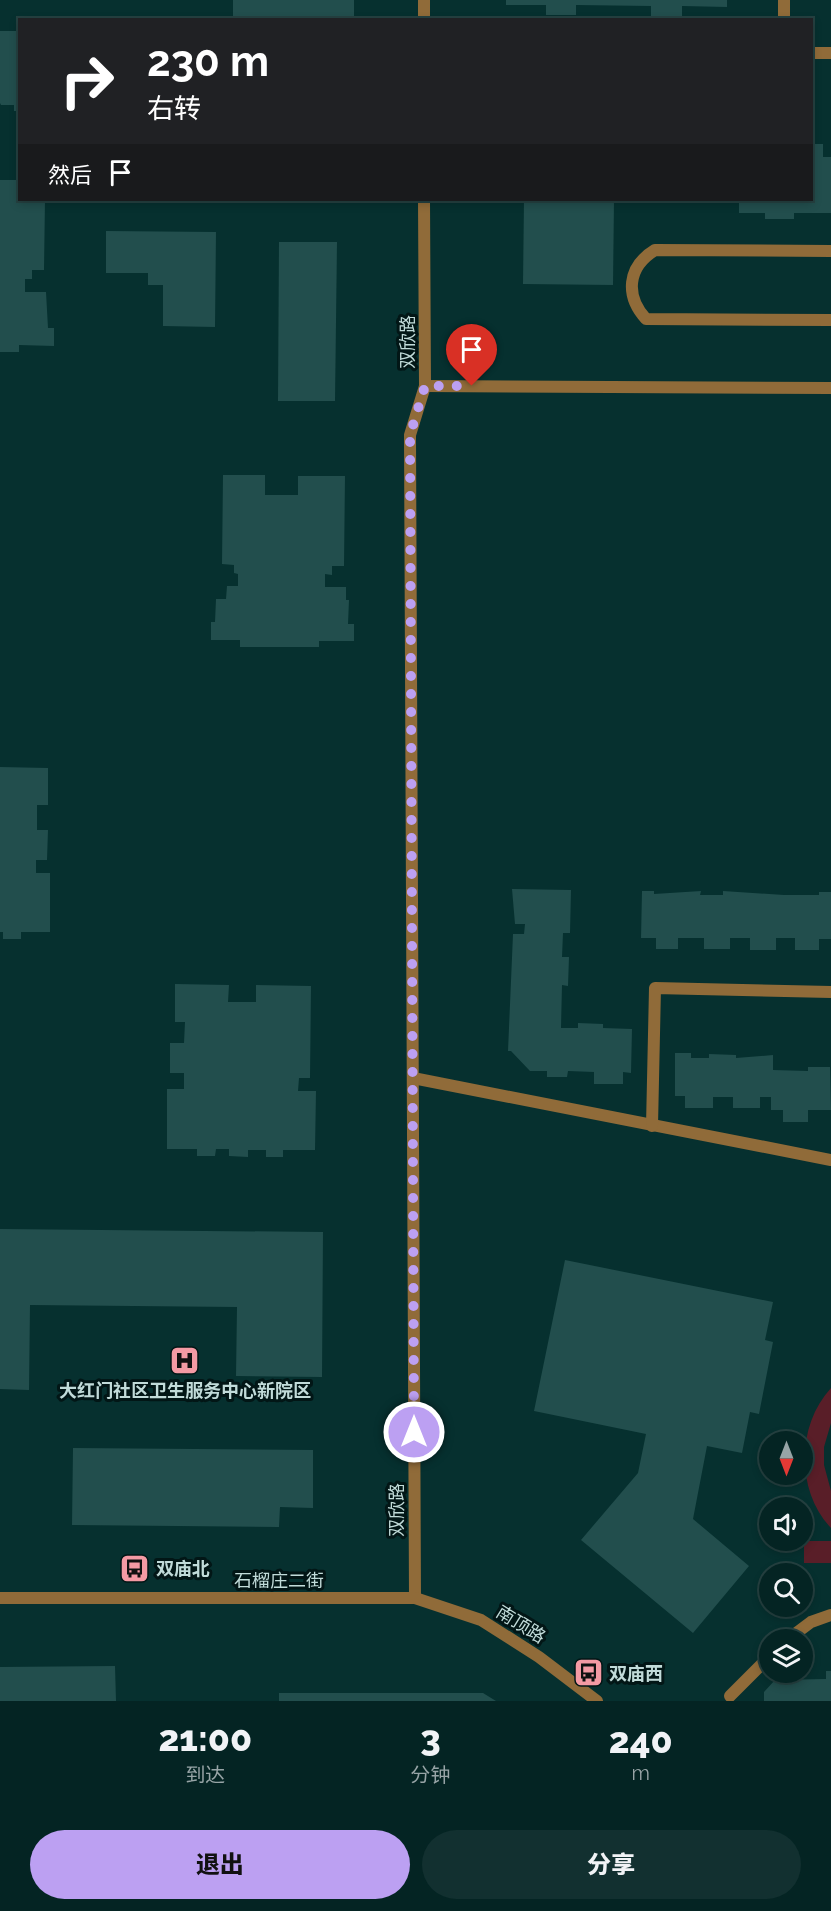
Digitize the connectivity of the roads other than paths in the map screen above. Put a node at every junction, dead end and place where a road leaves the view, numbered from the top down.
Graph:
1 (423, 0) edge
2 (784, 0) edge
3 (424, 18) edge
4 (784, 18) edge
5 (813, 53) edge
6 (831, 53) edge
7 (424, 201) edge
8 (831, 251) edge
9 (831, 320) edge
10 (425, 386) junction
11 (831, 388) edge
12 (831, 992) edge
13 (413, 1078) junction
14 (652, 1126) junction
15 (831, 1160) edge
16 (0, 1598) edge
17 (415, 1598) junction
18 (831, 1615) edge
19 (802, 1629) edge
20 (759, 1667) edge
21 (730, 1695) dead end
22 (597, 1701) edge

1 - 3 street
2 - 4 street
5 - 6 street
7 - 10 street, 双欣路
8 - 9 street
10 - 11 street
10 - 13 street, 双欣路
12 - 14 street
13 - 14 street
13 - 17 street, 双欣路
14 - 15 street
16 - 17 street, 石榴庄二街
17 - 22 street, 南顶路
18 - 19 street
20 - 21 street

